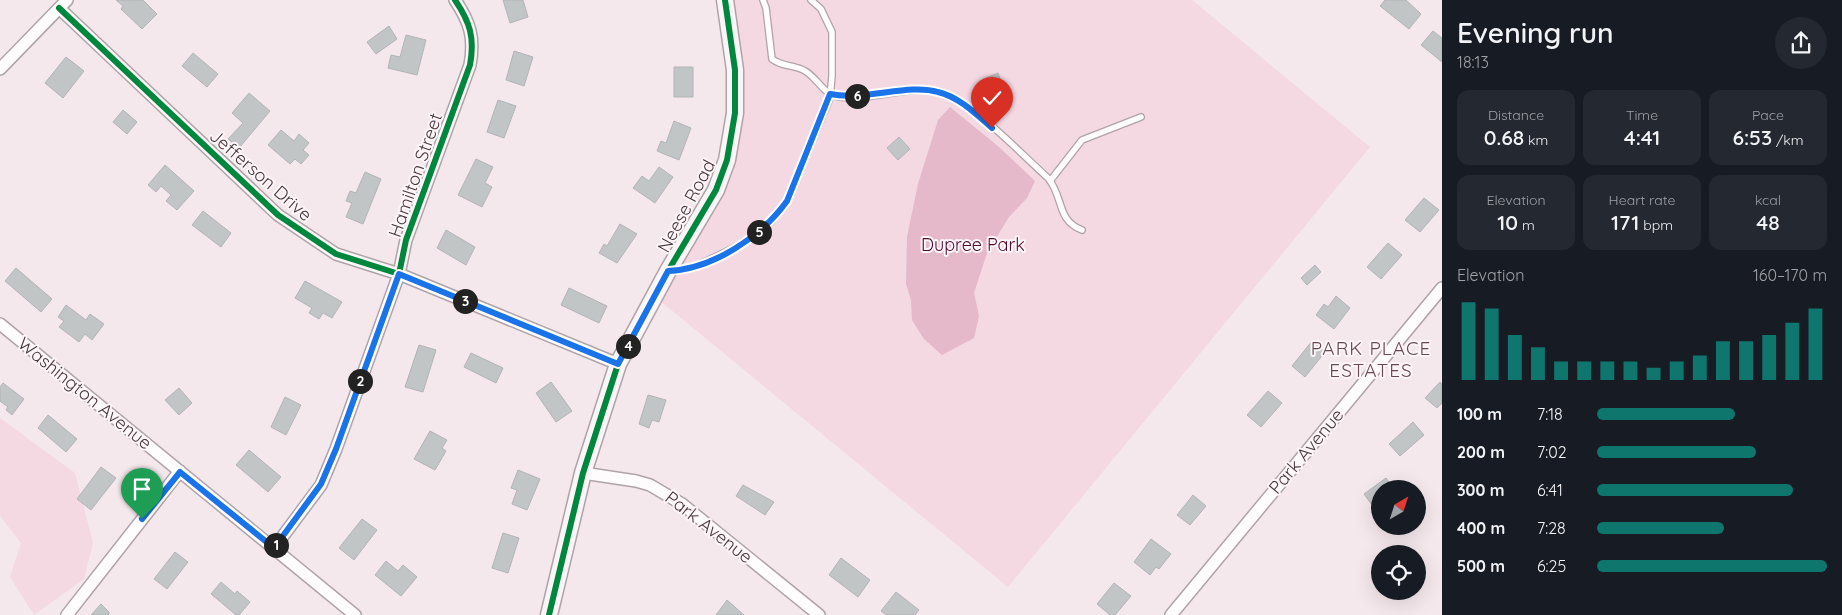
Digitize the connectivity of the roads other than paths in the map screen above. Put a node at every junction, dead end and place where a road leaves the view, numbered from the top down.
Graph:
1 (455, 0) edge
2 (725, 0) edge
3 (763, 0) edge
4 (811, 0) edge
5 (63, 4) edge
6 (0, 69) edge
7 (830, 94) junction
8 (1141, 118) dead end
9 (1050, 181) junction
10 (1082, 230) dead end
11 (668, 271) junction
12 (399, 274) junction
13 (1442, 288) edge
14 (0, 324) edge
15 (618, 364) junction
16 (180, 472) junction
17 (583, 473) junction
18 (274, 548) junction
19 (66, 615) edge
20 (355, 615) edge
21 (549, 615) edge
22 (819, 615) edge
23 (1171, 615) edge

1 - 12 street, Hamilton Street
2 - 11 street, Neese Road
3 - 7 lane
4 - 7 lane
5 - 6 street
5 - 12 street, Jefferson Drive
7 - 9 lane
7 - 11 lane
8 - 9 lane
9 - 10 lane
11 - 15 street, Neese Road
12 - 15 street, Jefferson Drive
12 - 18 street, Hamilton Street
13 - 23 street, Park Avenue
14 - 16 street, Washington Avenue
15 - 17 street, Neese Road
16 - 18 street, Washington Avenue
16 - 19 street
17 - 21 street, Neese Road
17 - 22 street, Park Avenue
18 - 20 street, Washington Avenue

